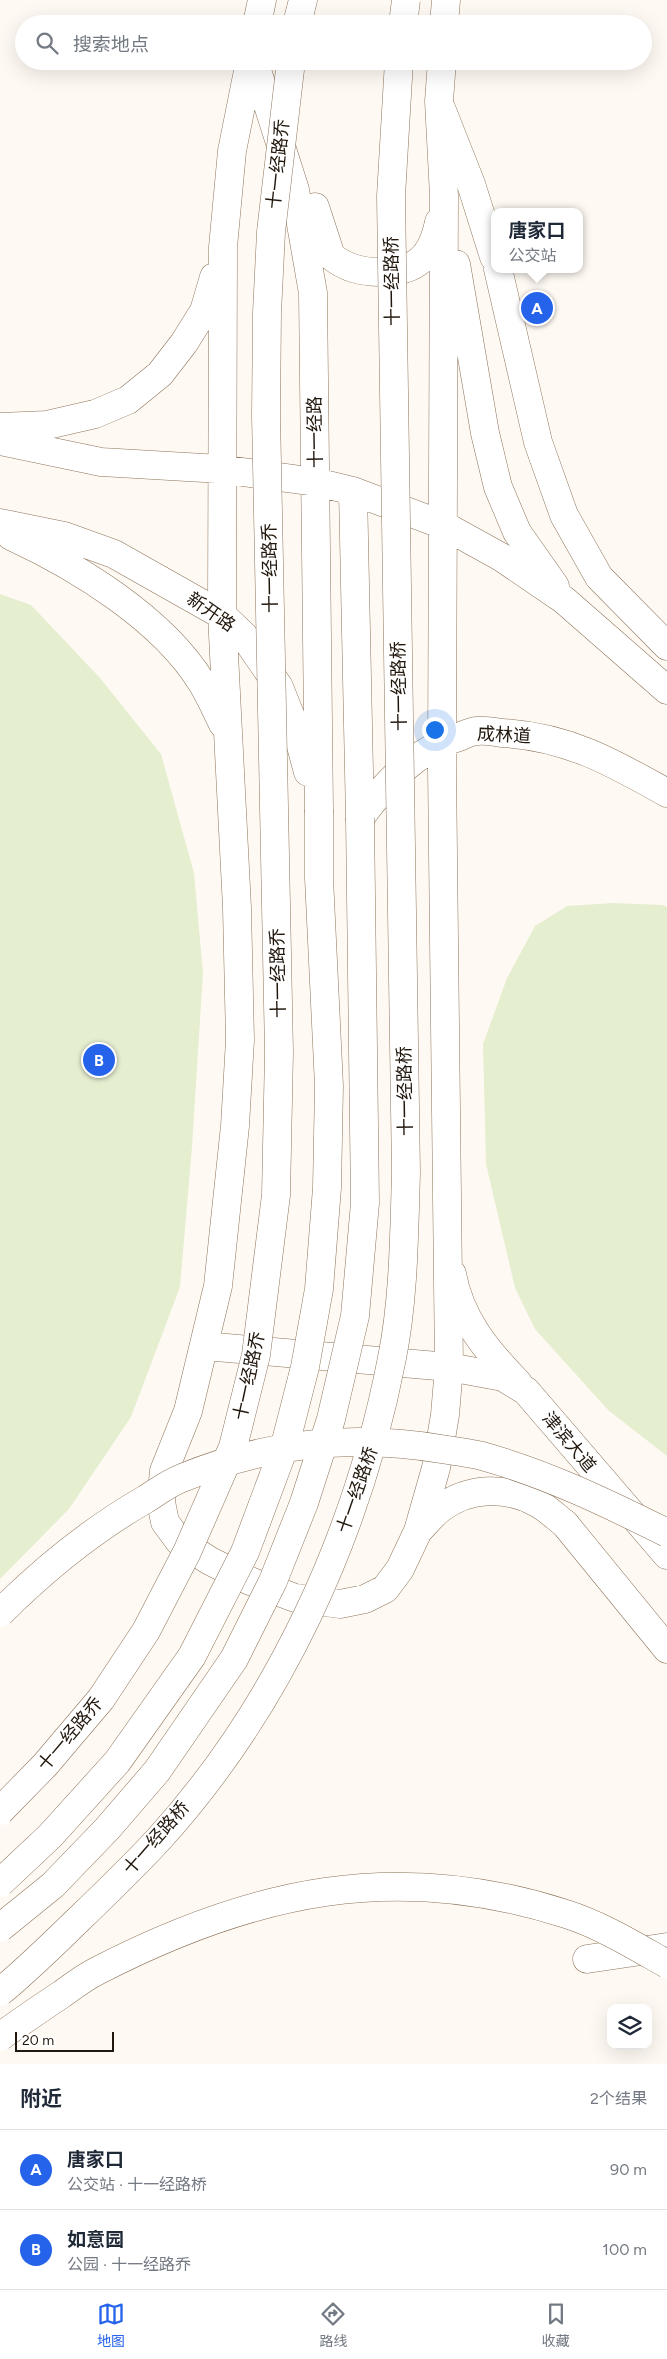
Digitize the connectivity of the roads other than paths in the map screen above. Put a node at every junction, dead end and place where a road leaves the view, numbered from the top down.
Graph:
1 (262, 0) edge
2 (303, 0) edge
3 (399, 0) edge
4 (406, 0) edge
5 (446, 0) edge
6 (259, 15) edge
7 (299, 15) edge
8 (404, 15) edge
9 (405, 15) edge
10 (445, 15) edge
11 (248, 70) edge
12 (258, 70) edge
13 (260, 70) edge
14 (290, 70) edge
15 (398, 70) edge
16 (426, 70) edge
17 (441, 70) edge
18 (439, 101) junction
19 (444, 196) junction
20 (223, 247) junction
21 (491, 247) edge
22 (499, 273) edge
23 (0, 427) edge
24 (0, 441) edge
25 (221, 469) junction
26 (316, 482) junction
27 (354, 491) junction
28 (0, 523) edge
29 (443, 525) junction
30 (0, 531) edge
31 (564, 600) junction
32 (222, 615) junction
33 (667, 646) edge
34 (667, 690) edge
35 (228, 734) junction
36 (442, 742) junction
37 (667, 792) edge
38 (319, 810) junction
39 (360, 818) junction
40 (448, 1255) junction
41 (204, 1346) junction
42 (449, 1367) junction
43 (526, 1391) junction
44 (418, 1531) junction
45 (667, 1533) edge
46 (667, 1556) edge
47 (0, 1613) edge
48 (667, 1649) edge
49 (0, 1811) edge
50 (0, 1883) edge
51 (0, 1928) edge
52 (667, 1947) edge
53 (587, 1959) dead end
54 (667, 1964) edge
55 (0, 1992) edge
56 (0, 2037) edge

1 - 6 main road
2 - 7 main road
3 - 9 main road
4 - 8 main road, bridge
5 - 10 main road
11 - 20 main road
12 - 26 main road, 十一经路
13 - 19 main road
14 - 49 main road, 十一经路乔, bridge
15 - 55 main road, 十一经路桥, bridge
16 - 18 main road
17 - 18 main road
18 - 19 main road
18 - 21 main road
19 - 29 main road
19 - 31 main road
20 - 23 main road
20 - 25 main road
22 - 33 main road
24 - 25 main road
25 - 26 main road
25 - 32 main road
26 - 27 main road
26 - 38 main road, 十一经路
27 - 29 main road
27 - 39 main road
28 - 32 main road, 新开路
29 - 31 main road
29 - 36 main road
30 - 35 main road
31 - 34 main road
32 - 35 main road
32 - 38 main road, 新开路
35 - 41 main road
36 - 37 main road, 成林道
36 - 39 main road, 成林道
36 - 40 main road
38 - 50 main road, bridge
39 - 51 main road, bridge
40 - 42 main road
40 - 43 main road
41 - 42 main road, 津滨大道
41 - 44 main road
42 - 43 main road, 津滨大道
42 - 44 main road
43 - 46 main road, 津滨大道
44 - 48 main road
45 - 47 main road, bridge
52 - 53 main road
54 - 56 main road, bridge

